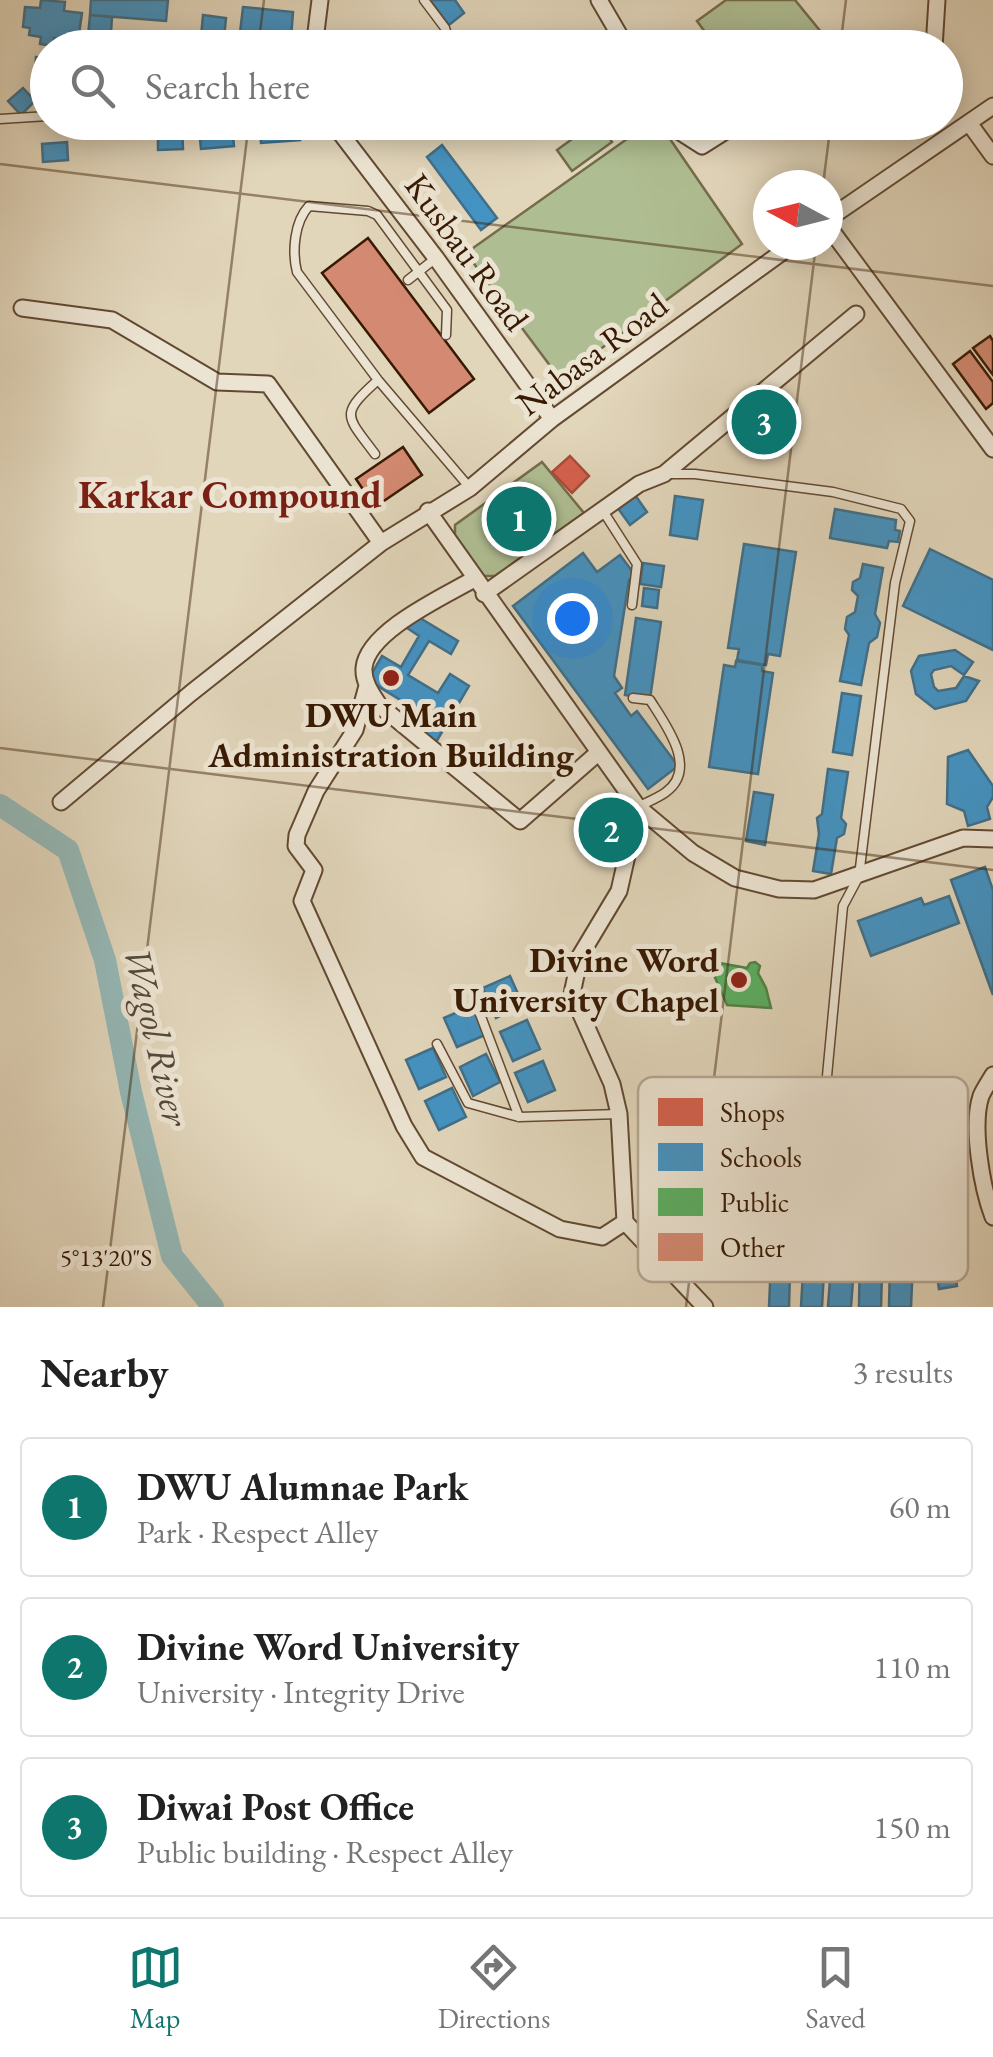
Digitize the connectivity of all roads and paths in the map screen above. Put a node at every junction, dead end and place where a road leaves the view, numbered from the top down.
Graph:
1 (320, 0) edge
2 (424, 0) edge
3 (598, 0) edge
4 (936, 0) edge
5 (316, 30) edge
6 (446, 30) edge
7 (616, 30) edge
8 (935, 30) edge
9 (993, 106) edge
10 (30, 117) edge
11 (0, 118) edge
12 (968, 124) junction
13 (963, 128) edge
14 (346, 140) edge
15 (945, 140) edge
16 (993, 156) edge
17 (843, 212) edge
18 (843, 243) edge
19 (436, 258) junction
20 (771, 260) edge
21 (419, 272) junction
22 (408, 280) dead end
23 (22, 308) dead end
24 (856, 314) dead end
25 (446, 334) dead end
26 (378, 380) junction
27 (552, 420) junction
28 (993, 448) edge
29 (375, 454) dead end
30 (664, 474) junction
31 (470, 488) junction
32 (428, 511) junction
33 (602, 511) junction
34 (381, 543) junction
35 (474, 579) junction
36 (484, 594) junction
37 (632, 605) dead end
38 (367, 686) junction
39 (633, 698) dead end
40 (599, 752) junction
41 (61, 802) dead end
42 (638, 807) junction
43 (993, 839) edge
44 (858, 876) junction
45 (478, 1006) dead end
46 (438, 1044) dead end
47 (993, 1075) edge
48 (827, 1077) edge
49 (619, 1114) junction
50 (519, 1117) junction
51 (993, 1217) edge
52 (626, 1222) junction
53 (638, 1235) edge
54 (682, 1282) edge
55 (706, 1307) edge

1 - 5 street
2 - 6 lane
3 - 7 street
4 - 8 street
9 - 12 street
10 - 11 lane
12 - 13 street
12 - 16 street
14 - 19 street, Kusbau Road
15 - 17 street
18 - 28 street
19 - 21 lane
19 - 27 street, Kusbau Road
20 - 27 street, Nabasa Road
21 - 22 lane
21 - 25 lane
21 - 26 lane
23 - 34 street
24 - 30 street
26 - 29 lane
26 - 31 lane
27 - 31 street, Nabasa Road
30 - 33 street
30 - 44 lane
31 - 32 street, Nabasa Road
32 - 34 street, Nabasa Road
32 - 35 street
33 - 36 street
33 - 37 lane
34 - 41 street, Nabasa Road
35 - 36 street
35 - 38 street
36 - 40 street
38 - 40 street
38 - 52 street
39 - 42 lane
40 - 42 street
42 - 44 street
42 - 49 street
43 - 44 street
44 - 48 lane
45 - 50 lane
46 - 50 lane
47 - 51 street
49 - 50 lane
49 - 52 street
52 - 53 street
54 - 55 street

